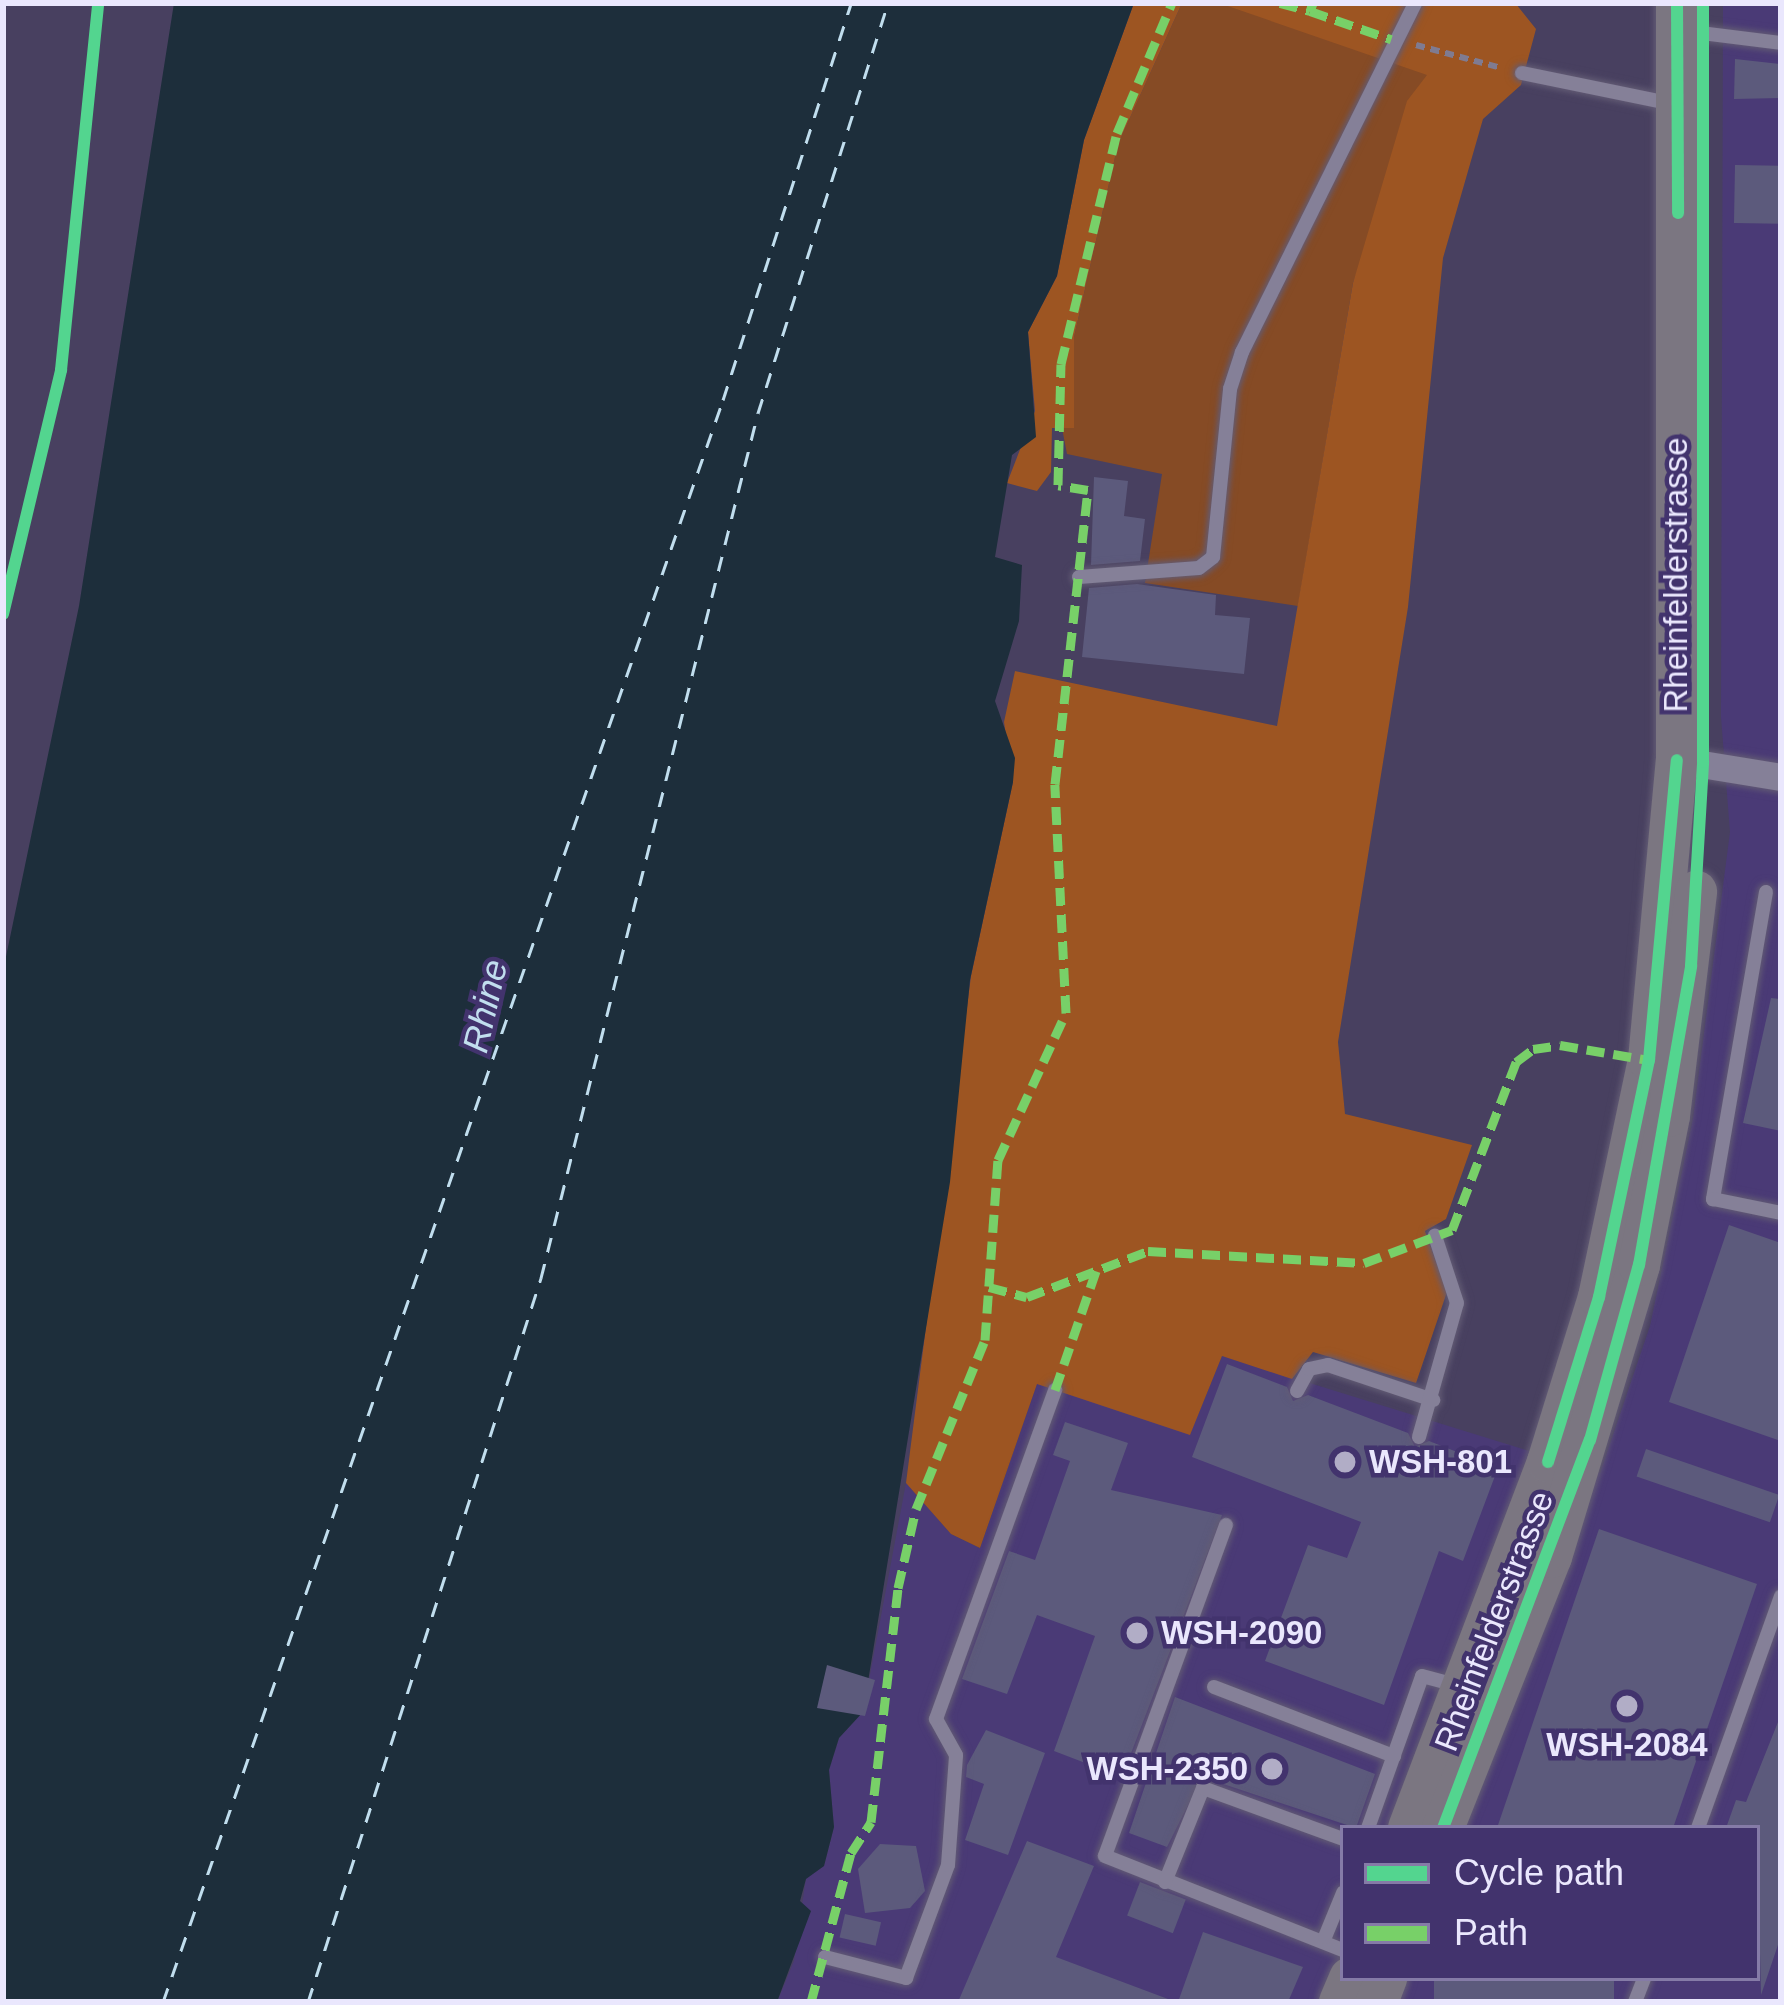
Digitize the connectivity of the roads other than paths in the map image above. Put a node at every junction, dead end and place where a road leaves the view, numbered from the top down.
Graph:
1 (1415, 3) edge
2 (1690, 17) edge
3 (1781, 43) edge
4 (1522, 73) road end
5 (1678, 104) junction
6 (1079, 578) dead end
7 (1690, 761) junction
8 (1781, 777) edge
9 (1766, 892) dead end
10 (1781, 1213) edge
11 (1435, 1236) dead end
12 (1055, 1390) dead end
13 (1298, 1391) dead end
14 (1433, 1400) junction
15 (1419, 1438) dead end
16 (1226, 1525) dead end
17 (1781, 1596) edge
18 (1214, 1687) dead end
19 (1479, 1692) junction
20 (1394, 1756) junction
21 (1368, 1825) edge
22 (1411, 1825) edge
23 (1444, 1825) edge
24 (1699, 1825) edge
25 (1340, 1838) edge
26 (1165, 1882) junction
27 (1340, 1900) edge
28 (1325, 1937) junction
29 (1340, 1948) edge
30 (825, 1957) dead end

1 - 6 lane
2 - 3 lane
2 - 5 main road, Rheinfelderstrasse
2 - 7 main road, Rheinfelderstrasse
4 - 5 lane
5 - 7 main road, Rheinfelderstrasse
7 - 8 street
7 - 19 main road, Rheinfelderstrasse
9 - 10 lane
11 - 14 lane
12 - 30 lane
13 - 14 lane
14 - 15 lane
16 - 26 lane
17 - 24 lane
18 - 20 lane
19 - 20 lane
19 - 22 main road, Rheinfelderstrasse
19 - 23 main road, Rheinfelderstrasse
20 - 21 lane
25 - 26 lane
26 - 28 lane
27 - 28 lane
28 - 29 lane

